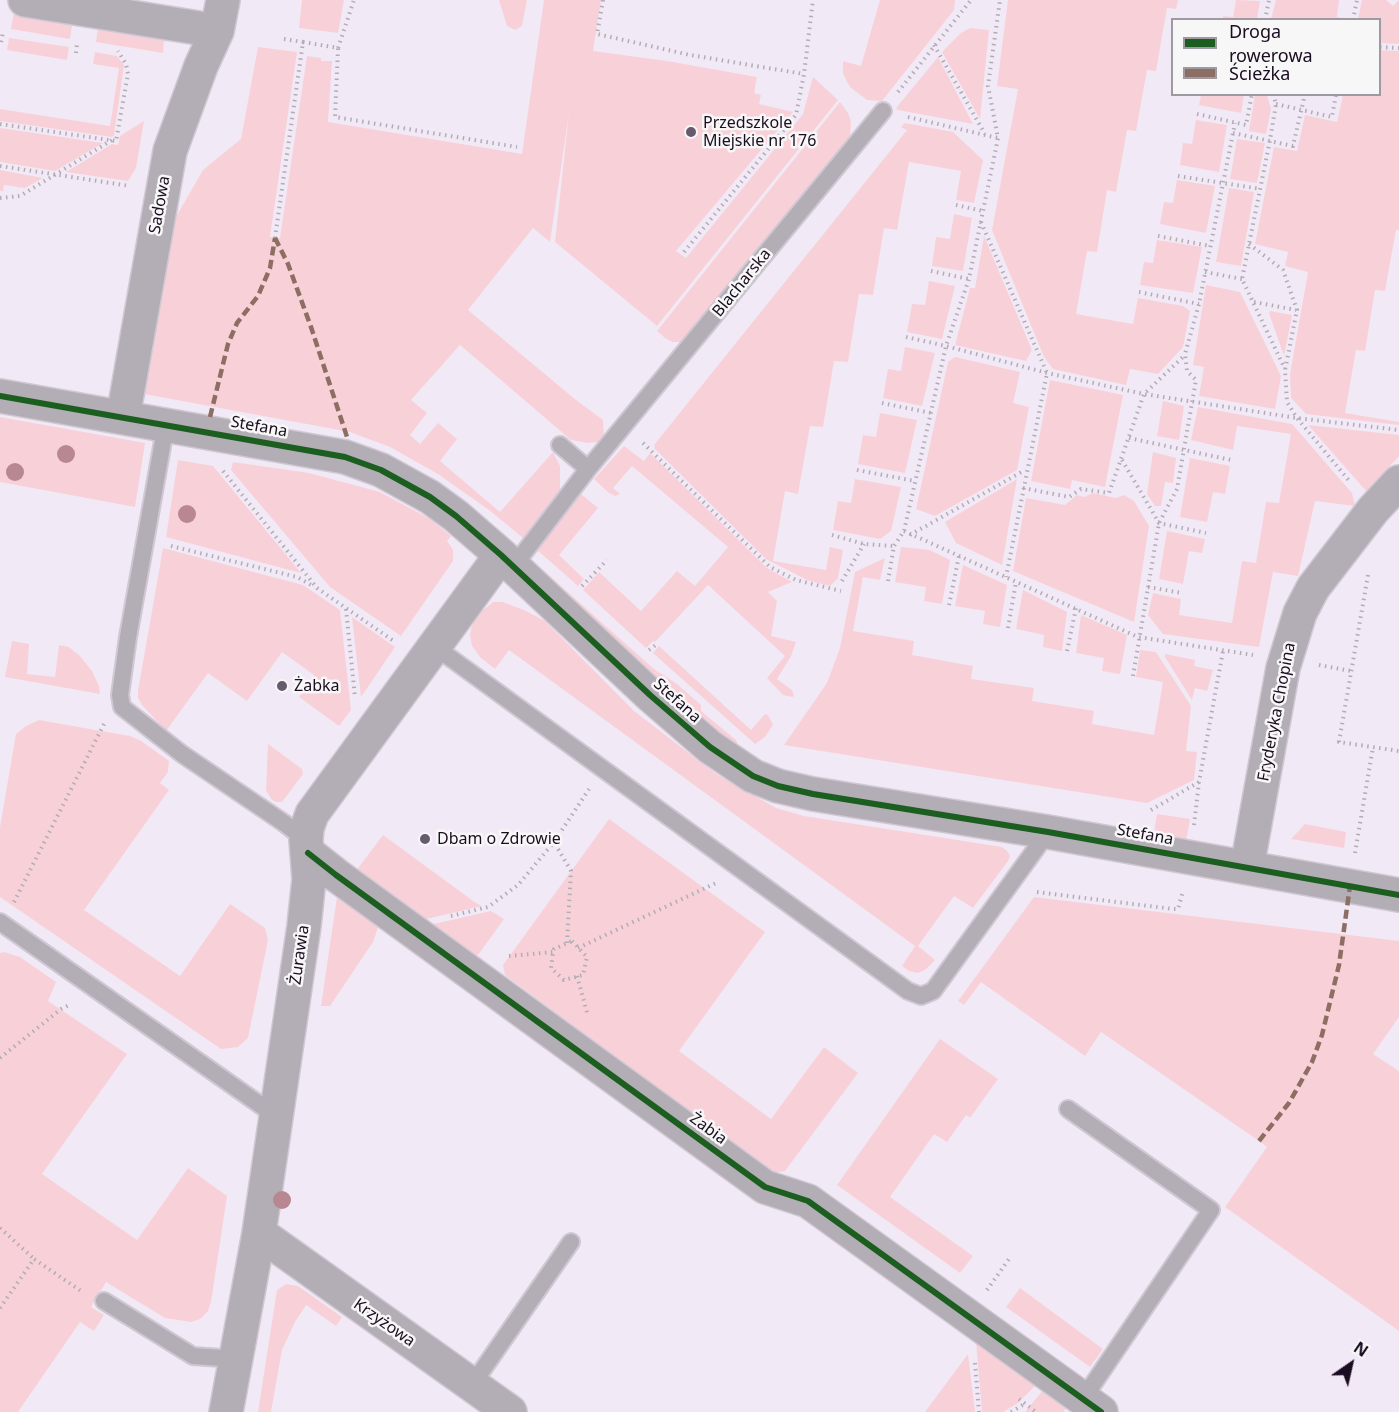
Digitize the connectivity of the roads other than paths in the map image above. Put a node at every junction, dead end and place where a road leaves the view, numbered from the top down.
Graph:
1 (25, 0) edge
2 (220, 16) edge
3 (883, 111) road end
4 (0, 396) edge
5 (123, 417) junction
6 (166, 424) junction
7 (560, 444) dead end
8 (588, 469) junction
9 (1399, 482) edge
10 (507, 561) junction
11 (428, 653) junction
12 (1048, 832) junction
13 (307, 847) junction
14 (1247, 867) junction
15 (1399, 895) edge
16 (2, 923) edge
17 (1068, 1109) dead end
18 (276, 1116) junction
19 (259, 1233) junction
20 (571, 1242) dead end
21 (104, 1301) road end
22 (236, 1359) junction
23 (472, 1385) junction
24 (1092, 1405) edge
25 (226, 1412) edge
26 (510, 1412) edge

1 - 2 street
2 - 5 street, Sadowa
3 - 8 lane, Blacharska
4 - 5 street, Stefana
5 - 6 street, Stefana
6 - 10 street, Stefana
6 - 13 lane
7 - 8 lane
8 - 10 lane, Blacharska
9 - 14 street, Fryderyka Chopina
10 - 11 street, Żurawia
10 - 12 street, Stefana
11 - 12 lane
11 - 13 street, Żurawia
12 - 14 street, Stefana
13 - 18 street, Żurawia
13 - 24 street, Żabia
14 - 15 street, Stefana
16 - 18 lane
17 - 24 lane
18 - 19 street, Żurawia
19 - 22 street, Żurawia
19 - 23 street, Krzyżowa
20 - 23 lane
21 - 22 lane
22 - 25 street, Żurawia
23 - 26 street, Krzyżowa

